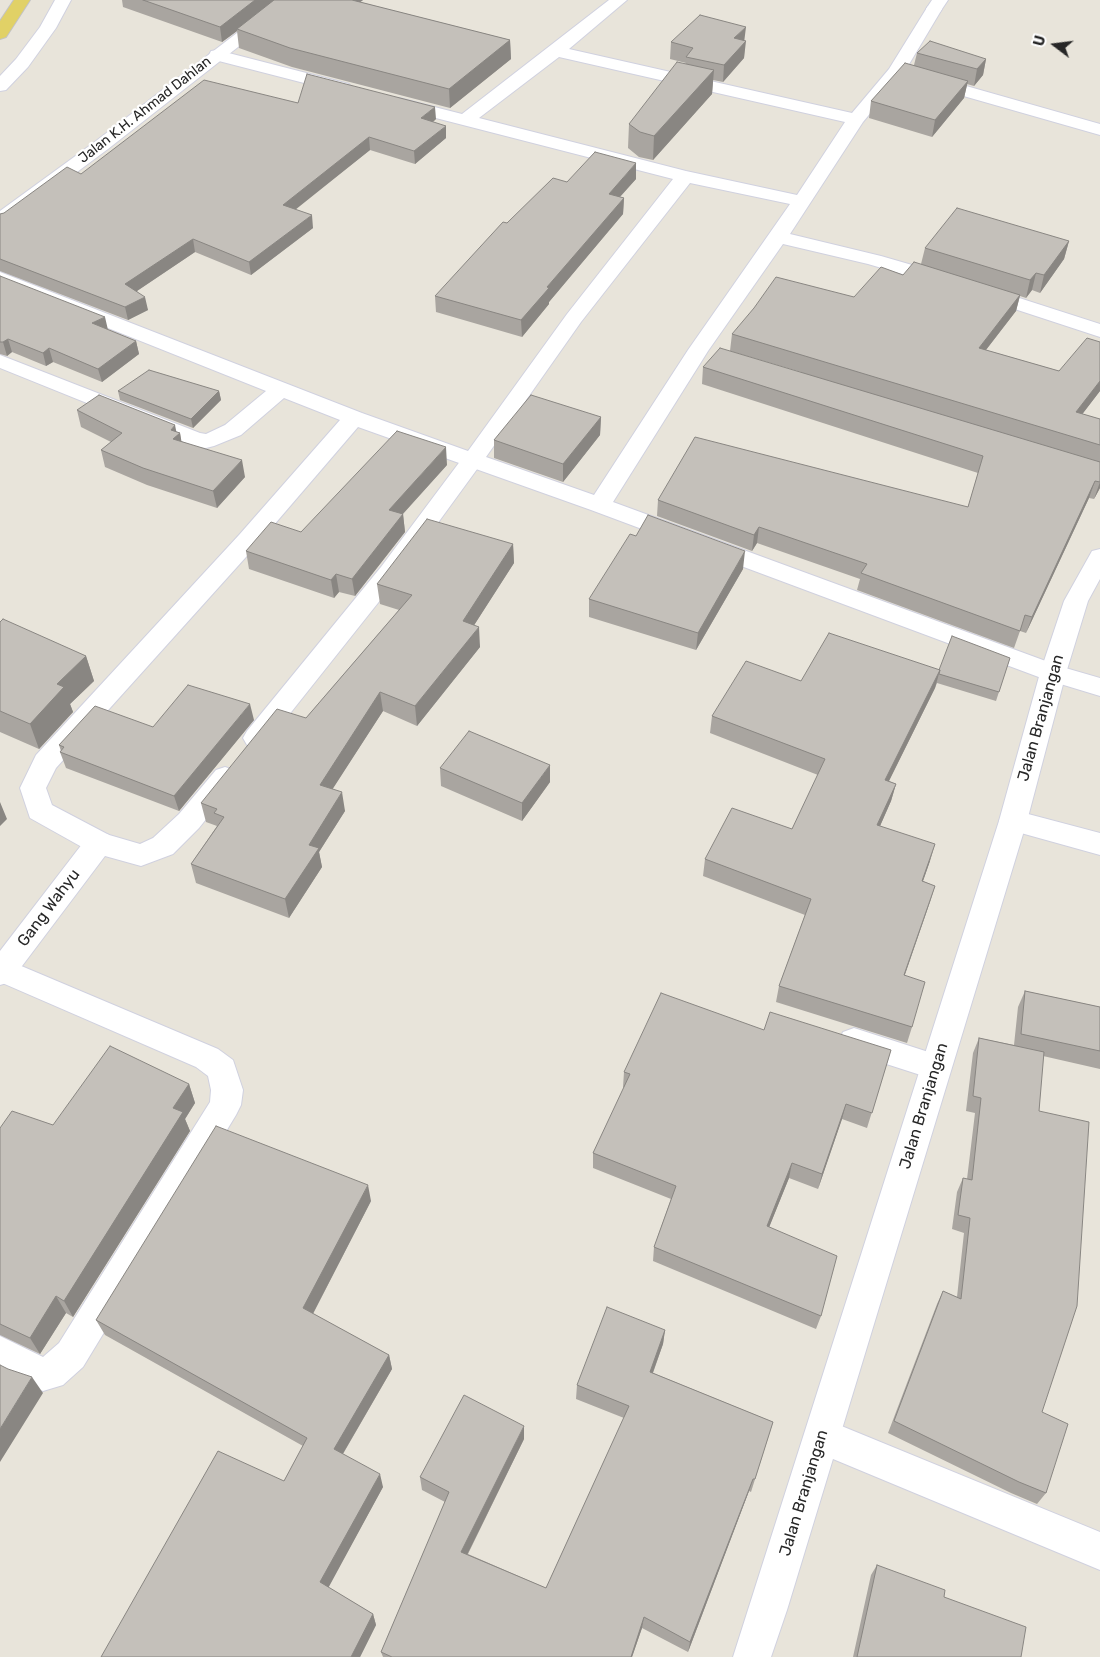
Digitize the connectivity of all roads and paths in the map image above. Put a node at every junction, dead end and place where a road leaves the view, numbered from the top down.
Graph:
1 (22, 0) edge
2 (63, 0) edge
3 (290, 0) edge
4 (619, 0) edge
5 (937, 5) edge
6 (0, 34) edge
7 (556, 51) junction
8 (217, 55) junction
9 (896, 71) junction
10 (0, 86) edge
11 (360, 92) edge
12 (379, 98) edge
13 (856, 119) junction
14 (465, 120) junction
15 (1100, 130) edge
16 (686, 176) junction
17 (800, 201) junction
18 (0, 220) edge
19 (778, 237) junction
20 (0, 278) edge
21 (1100, 331) edge
22 (0, 361) edge
23 (281, 389) junction
24 (354, 418) junction
25 (472, 461) junction
26 (599, 505) junction
27 (1100, 558) edge
28 (1053, 673) junction
29 (1100, 687) edge
30 (1013, 820) junction
31 (98, 844) junction
32 (1100, 844) edge
33 (1, 970) edge
34 (828, 1033) edge
35 (936, 1067) junction
36 (0, 1353) edge
37 (822, 1436) junction
38 (1100, 1551) edge
39 (752, 1657) edge

1 - 6 main road
2 - 10 street
3 - 8 street, Jalan K.H. Ahmad Dahlan
4 - 7 street
5 - 9 street
7 - 13 street
7 - 14 street
8 - 11 street
8 - 18 street, Jalan K.H. Ahmad Dahlan
9 - 13 street
9 - 15 street
12 - 14 street
13 - 17 street
14 - 16 street
16 - 17 street
16 - 25 street
17 - 19 street
19 - 21 street
19 - 26 street
20 - 23 street
22 - 23 street
23 - 24 street
24 - 25 street
24 - 31 street
25 - 26 street
25 - 31 street
26 - 28 street
27 - 28 street, Jalan Branjangan
28 - 29 street
28 - 30 street, Jalan Branjangan
30 - 32 street
30 - 35 street, Jalan Branjangan
31 - 33 street, Gang Wahyu
33 - 36 street
34 - 35 street
35 - 37 street, Jalan Branjangan
37 - 38 street
37 - 39 street, Jalan Branjangan

